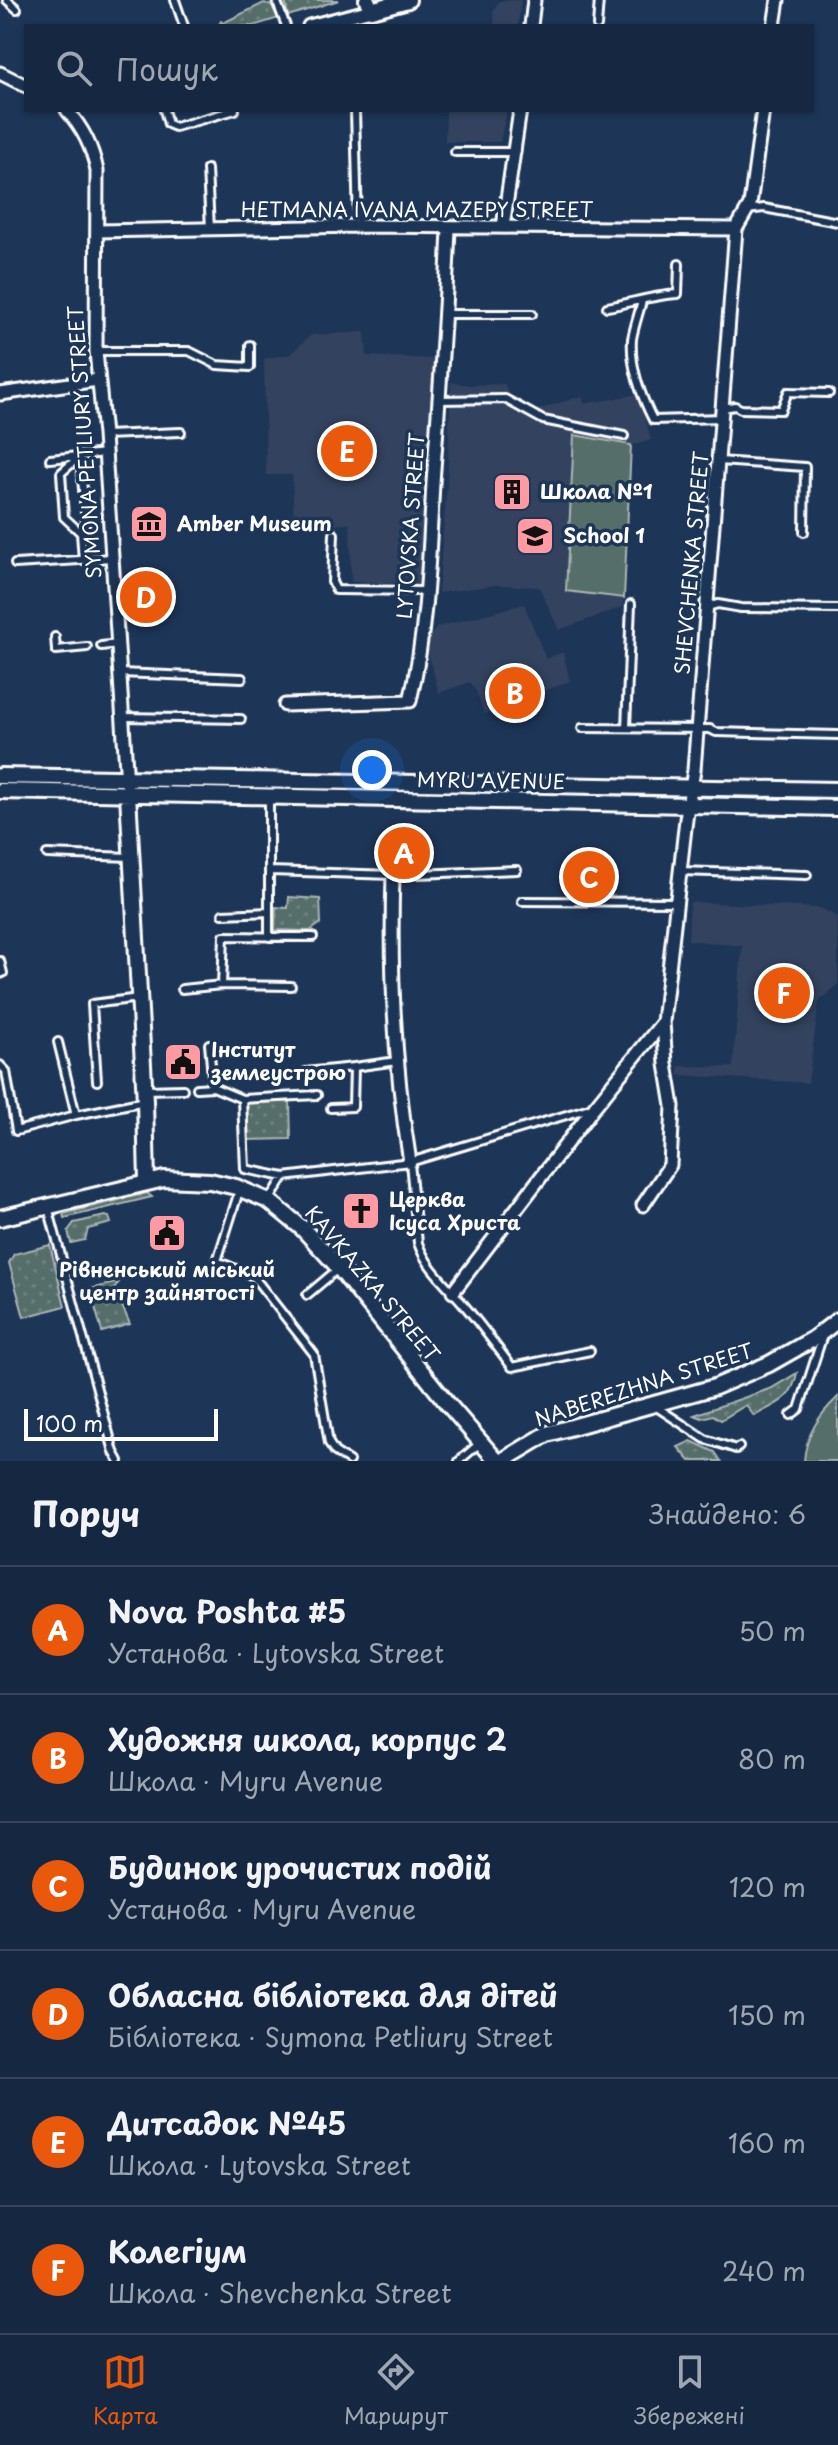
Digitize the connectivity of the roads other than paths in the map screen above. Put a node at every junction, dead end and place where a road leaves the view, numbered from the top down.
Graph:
1 (7, 0) edge
2 (175, 0) edge
3 (276, 0) edge
4 (408, 0) edge
5 (534, 0) edge
6 (599, 0) edge
7 (778, 0) edge
8 (369, 5) edge
9 (17, 9) dead end
10 (337, 22) edge
11 (183, 24) edge
12 (285, 24) edge
13 (531, 24) edge
14 (597, 24) edge
15 (774, 24) edge
16 (0, 73) edge
17 (24, 85) edge
18 (69, 112) edge
19 (165, 112) edge
20 (228, 112) edge
21 (355, 112) edge
22 (520, 112) edge
23 (763, 112) edge
24 (455, 152) dead end
25 (515, 152) junction
26 (207, 169) dead end
27 (747, 210) junction
28 (838, 222) edge
29 (358, 226) junction
30 (449, 227) junction
31 (503, 227) junction
32 (210, 229) junction
33 (736, 229) junction
34 (98, 231) junction
35 (679, 264) dead end
36 (642, 301) junction
37 (607, 307) dead end
38 (445, 314) junction
39 (532, 314) dead end
40 (250, 345) dead end
41 (96, 351) junction
42 (98, 380) junction
43 (829, 393) dead end
44 (0, 394) edge
45 (439, 400) junction
46 (722, 413) junction
47 (181, 432) dead end
48 (104, 435) junction
49 (624, 436) dead end
50 (105, 453) junction
51 (80, 456) junction
52 (50, 459) dead end
53 (719, 461) junction
54 (804, 532) dead end
55 (81, 533) junction
56 (334, 534) dead end
57 (112, 558) junction
58 (83, 560) junction
59 (15, 564) dead end
60 (426, 591) junction
61 (631, 604) dead end
62 (707, 607) junction
63 (838, 609) edge
64 (55, 637) dead end
65 (118, 644) junction
66 (101, 646) dead end
67 (87, 647) dead end
68 (120, 673) junction
69 (242, 678) dead end
70 (285, 705) dead end
71 (123, 717) junction
72 (241, 719) dead end
73 (582, 728) dead end
74 (626, 728) junction
75 (697, 729) junction
76 (838, 735) edge
77 (0, 776) edge
78 (127, 786) junction
79 (691, 788) junction
80 (838, 790) edge
81 (0, 791) edge
82 (269, 797) junction
83 (688, 805) junction
84 (838, 808) edge
85 (47, 854) dead end
86 (131, 857) junction
87 (517, 870) dead end
88 (270, 871) junction
89 (680, 871) junction
90 (393, 875) junction
91 (807, 875) dead end
92 (522, 901) dead end
93 (678, 902) junction
94 (269, 912) junction
95 (223, 914) dead end
96 (269, 937) junction
97 (313, 937) dead end
98 (0, 961) edge
99 (0, 974) edge
100 (222, 985) junction
101 (291, 986) dead end
102 (182, 989) dead end
103 (139, 998) junction
104 (663, 1022) junction
105 (58, 1042) dead end
106 (209, 1044) dead end
107 (397, 1061) junction
108 (0, 1065) edge
109 (354, 1067) junction
110 (305, 1072) dead end
111 (97, 1081) dead end
112 (213, 1087) junction
113 (197, 1088) dead end
114 (183, 1089) dead end
115 (317, 1095) dead end
116 (145, 1096) junction
117 (242, 1099) junction
118 (595, 1106) junction
119 (331, 1108) dead end
120 (76, 1115) junction
121 (410, 1162) junction
122 (284, 1177) junction
123 (147, 1182) junction
124 (240, 1188) junction
125 (269, 1201) junction
126 (643, 1205) dead end
127 (47, 1206) junction
128 (0, 1218) edge
129 (339, 1268) junction
130 (453, 1292) junction
131 (307, 1295) dead end
132 (290, 1309) dead end
133 (283, 1314) junction
134 (838, 1320) edge
135 (823, 1332) junction
136 (590, 1351) dead end
137 (652, 1404) junction
138 (791, 1415) dead end
139 (481, 1442) junction
140 (739, 1447) dead end
141 (119, 1461) edge
142 (349, 1461) edge
143 (459, 1461) edge
144 (500, 1461) edge

1 - 9 lane
2 - 11 lane
3 - 12 lane
4 - 8 street
5 - 13 street
6 - 14 lane
7 - 15 street
8 - 10 street
16 - 17 street
18 - 34 street, SYMONA PETLIURY STREET
19 - 20 lane
21 - 29 lane
22 - 25 street
23 - 27 street, SHEVCHENKA STREET
24 - 25 lane
25 - 31 street
26 - 32 lane
27 - 28 lane
27 - 33 street, SHEVCHENKA STREET
29 - 30 street, HETMANA IVANA MAZEPY STREET
29 - 32 street, HETMANA IVANA MAZEPY STREET
30 - 31 street, HETMANA IVANA MAZEPY STREET
30 - 38 street, LYTOVSKA STREET
31 - 33 street, HETMANA IVANA MAZEPY STREET
32 - 34 street, HETMANA IVANA MAZEPY STREET
33 - 46 street, SHEVCHENKA STREET
34 - 41 street, SYMONA PETLIURY STREET
35 - 36 lane
36 - 37 lane
36 - 46 lane
38 - 39 lane
38 - 45 street, LYTOVSKA STREET
40 - 41 lane
41 - 42 street, SYMONA PETLIURY STREET
42 - 44 street
42 - 48 street, SYMONA PETLIURY STREET
43 - 46 lane
45 - 49 lane
45 - 60 street, LYTOVSKA STREET
46 - 53 street, SHEVCHENKA STREET
47 - 48 lane
48 - 50 street, SYMONA PETLIURY STREET
50 - 51 lane
50 - 57 street, SYMONA PETLIURY STREET
51 - 52 lane
51 - 55 lane
51 - 55 lane
53 - 54 lane
53 - 62 street, SHEVCHENKA STREET
55 - 58 lane
56 - 60 lane
57 - 58 lane
57 - 65 street, SYMONA PETLIURY STREET
58 - 59 lane
60 - 70 street, LYTOVSKA STREET
61 - 74 lane
62 - 63 lane
62 - 75 street, SHEVCHENKA STREET
64 - 67 lane
65 - 66 lane
65 - 68 street, SYMONA PETLIURY STREET
68 - 69 lane
68 - 71 street, SYMONA PETLIURY STREET
71 - 72 lane
71 - 78 street, SYMONA PETLIURY STREET
73 - 74 lane
74 - 75 lane
75 - 76 lane
75 - 79 street, SHEVCHENKA STREET
77 - 78 street, MYRU AVENUE
78 - 79 street, MYRU AVENUE
78 - 81 street, MYRU AVENUE
78 - 82 street, MYRU AVENUE
78 - 86 street, SYMONA PETLIURY STREET
79 - 80 street, MYRU AVENUE
79 - 83 street, SHEVCHENKA STREET
82 - 83 street, MYRU AVENUE
82 - 88 lane
83 - 84 street, MYRU AVENUE
83 - 89 street, SHEVCHENKA STREET
85 - 86 lane
86 - 103 street, SYMONA PETLIURY STREET
87 - 90 lane
88 - 90 lane
88 - 94 lane
89 - 91 lane
89 - 93 street, SHEVCHENKA STREET
90 - 107 street
92 - 93 lane
93 - 104 street, SHEVCHENKA STREET
94 - 95 lane
94 - 96 lane
96 - 97 lane
96 - 100 lane
98 - 99 lane
100 - 101 lane
100 - 102 lane
103 - 111 lane
103 - 116 street, SYMONA PETLIURY STREET
104 - 118 street
104 - 126 street, SHEVCHENKA STREET
105 - 120 lane
106 - 112 lane
107 - 109 lane
107 - 121 street
108 - 120 lane
109 - 110 lane
109 - 119 lane
112 - 113 lane
112 - 117 lane
114 - 116 lane
115 - 117 lane
116 - 120 lane
116 - 123 street, SYMONA PETLIURY STREET
117 - 122 lane
118 - 121 lane
118 - 130 street
121 - 122 lane
121 - 130 lane
122 - 125 lane
123 - 124 street, KAVKAZKA STREET
123 - 127 street, KAVKAZKA STREET
124 - 125 street, KAVKAZKA STREET
124 - 133 lane
125 - 129 street, KAVKAZKA STREET
127 - 128 street, KAVKAZKA STREET
127 - 141 lane
129 - 131 lane
129 - 139 street, KAVKAZKA STREET
130 - 136 lane
132 - 133 lane
133 - 142 lane
134 - 135 street, NABEREZHNA STREET
135 - 137 street, NABEREZHNA STREET
135 - 138 lane
137 - 140 lane
137 - 144 street, NABEREZHNA STREET
139 - 143 lane
139 - 144 street, KAVKAZKA STREET

